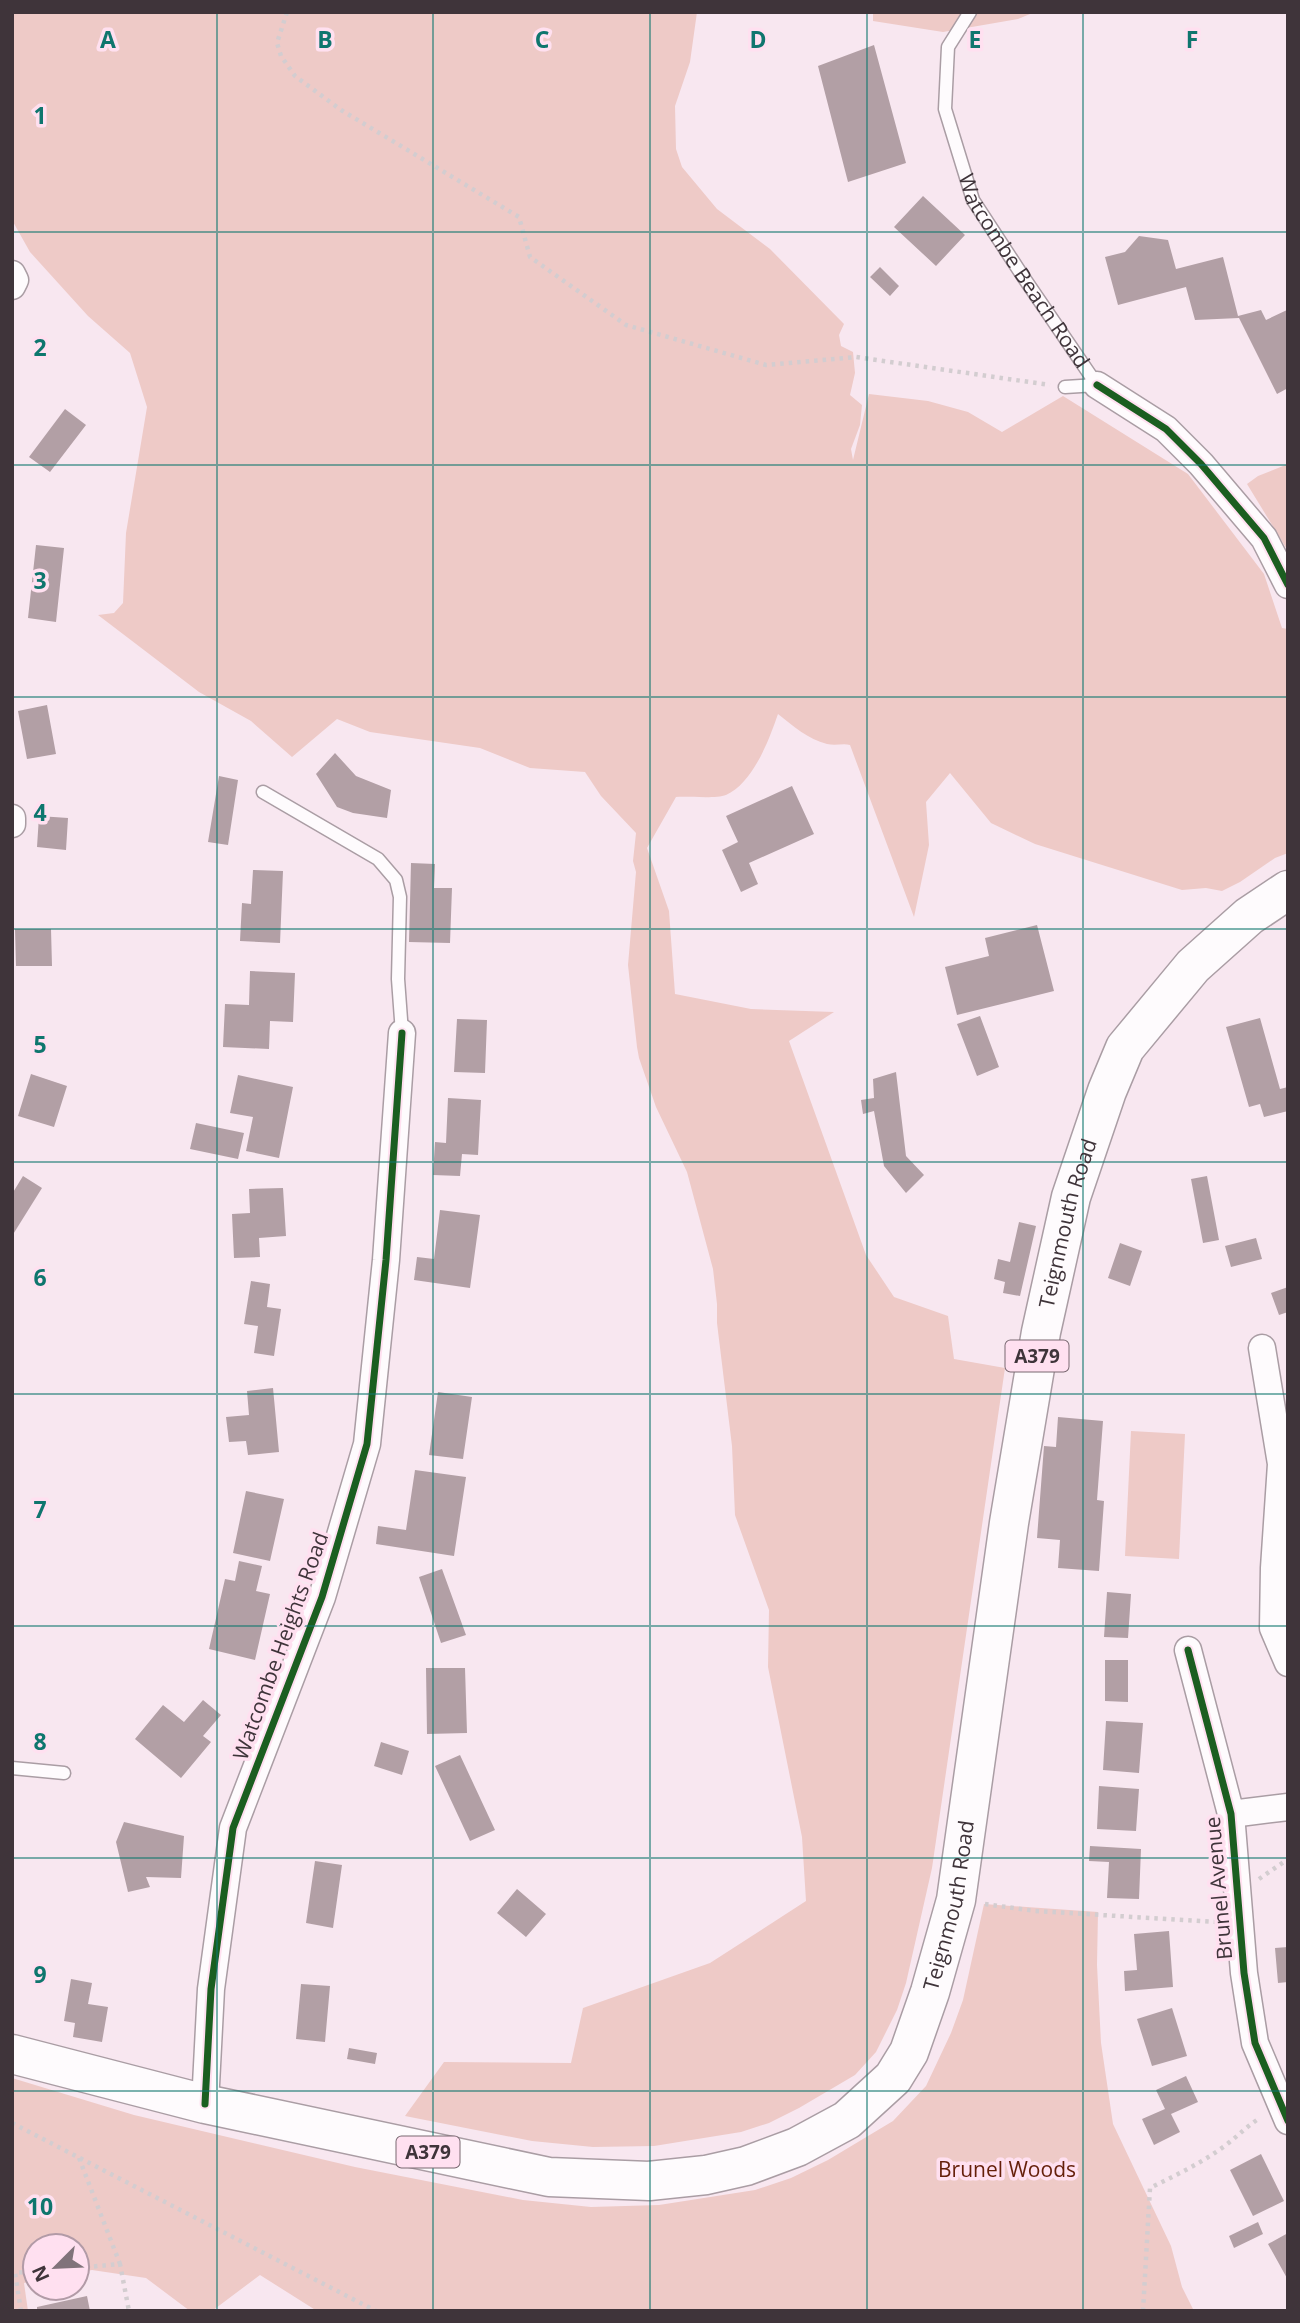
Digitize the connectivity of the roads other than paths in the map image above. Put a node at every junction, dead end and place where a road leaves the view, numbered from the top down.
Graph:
1 (970, 12) edge
2 (12, 274) edge
3 (12, 286) edge
4 (1097, 385) junction
5 (1065, 387) road end
6 (1288, 585) edge
7 (263, 792) dead end
8 (12, 818) edge
9 (12, 824) edge
10 (1288, 890) edge
11 (402, 1033) joint
12 (1262, 1348) dead end
13 (1188, 1650) dead end
14 (1288, 1663) edge
15 (12, 1768) edge
16 (64, 1773) dead end
17 (1288, 1807) edge
18 (1231, 1814) junction
19 (12, 2054) edge
20 (205, 2104) junction
21 (1284, 2113) edge

1 - 4 lane, Watcombe Beach Road
2 - 3 street
4 - 5 lane
4 - 6 street, Watcombe Beach Road
7 - 11 lane
8 - 9 street
10 - 20 main road, Teignmouth Road / A379
11 - 20 street, Watcombe Heights Road
12 - 14 street
13 - 18 street, Brunel Avenue
15 - 16 lane
17 - 18 street
18 - 21 street, Brunel Avenue
19 - 20 main road, Teignmouth Road / A379

